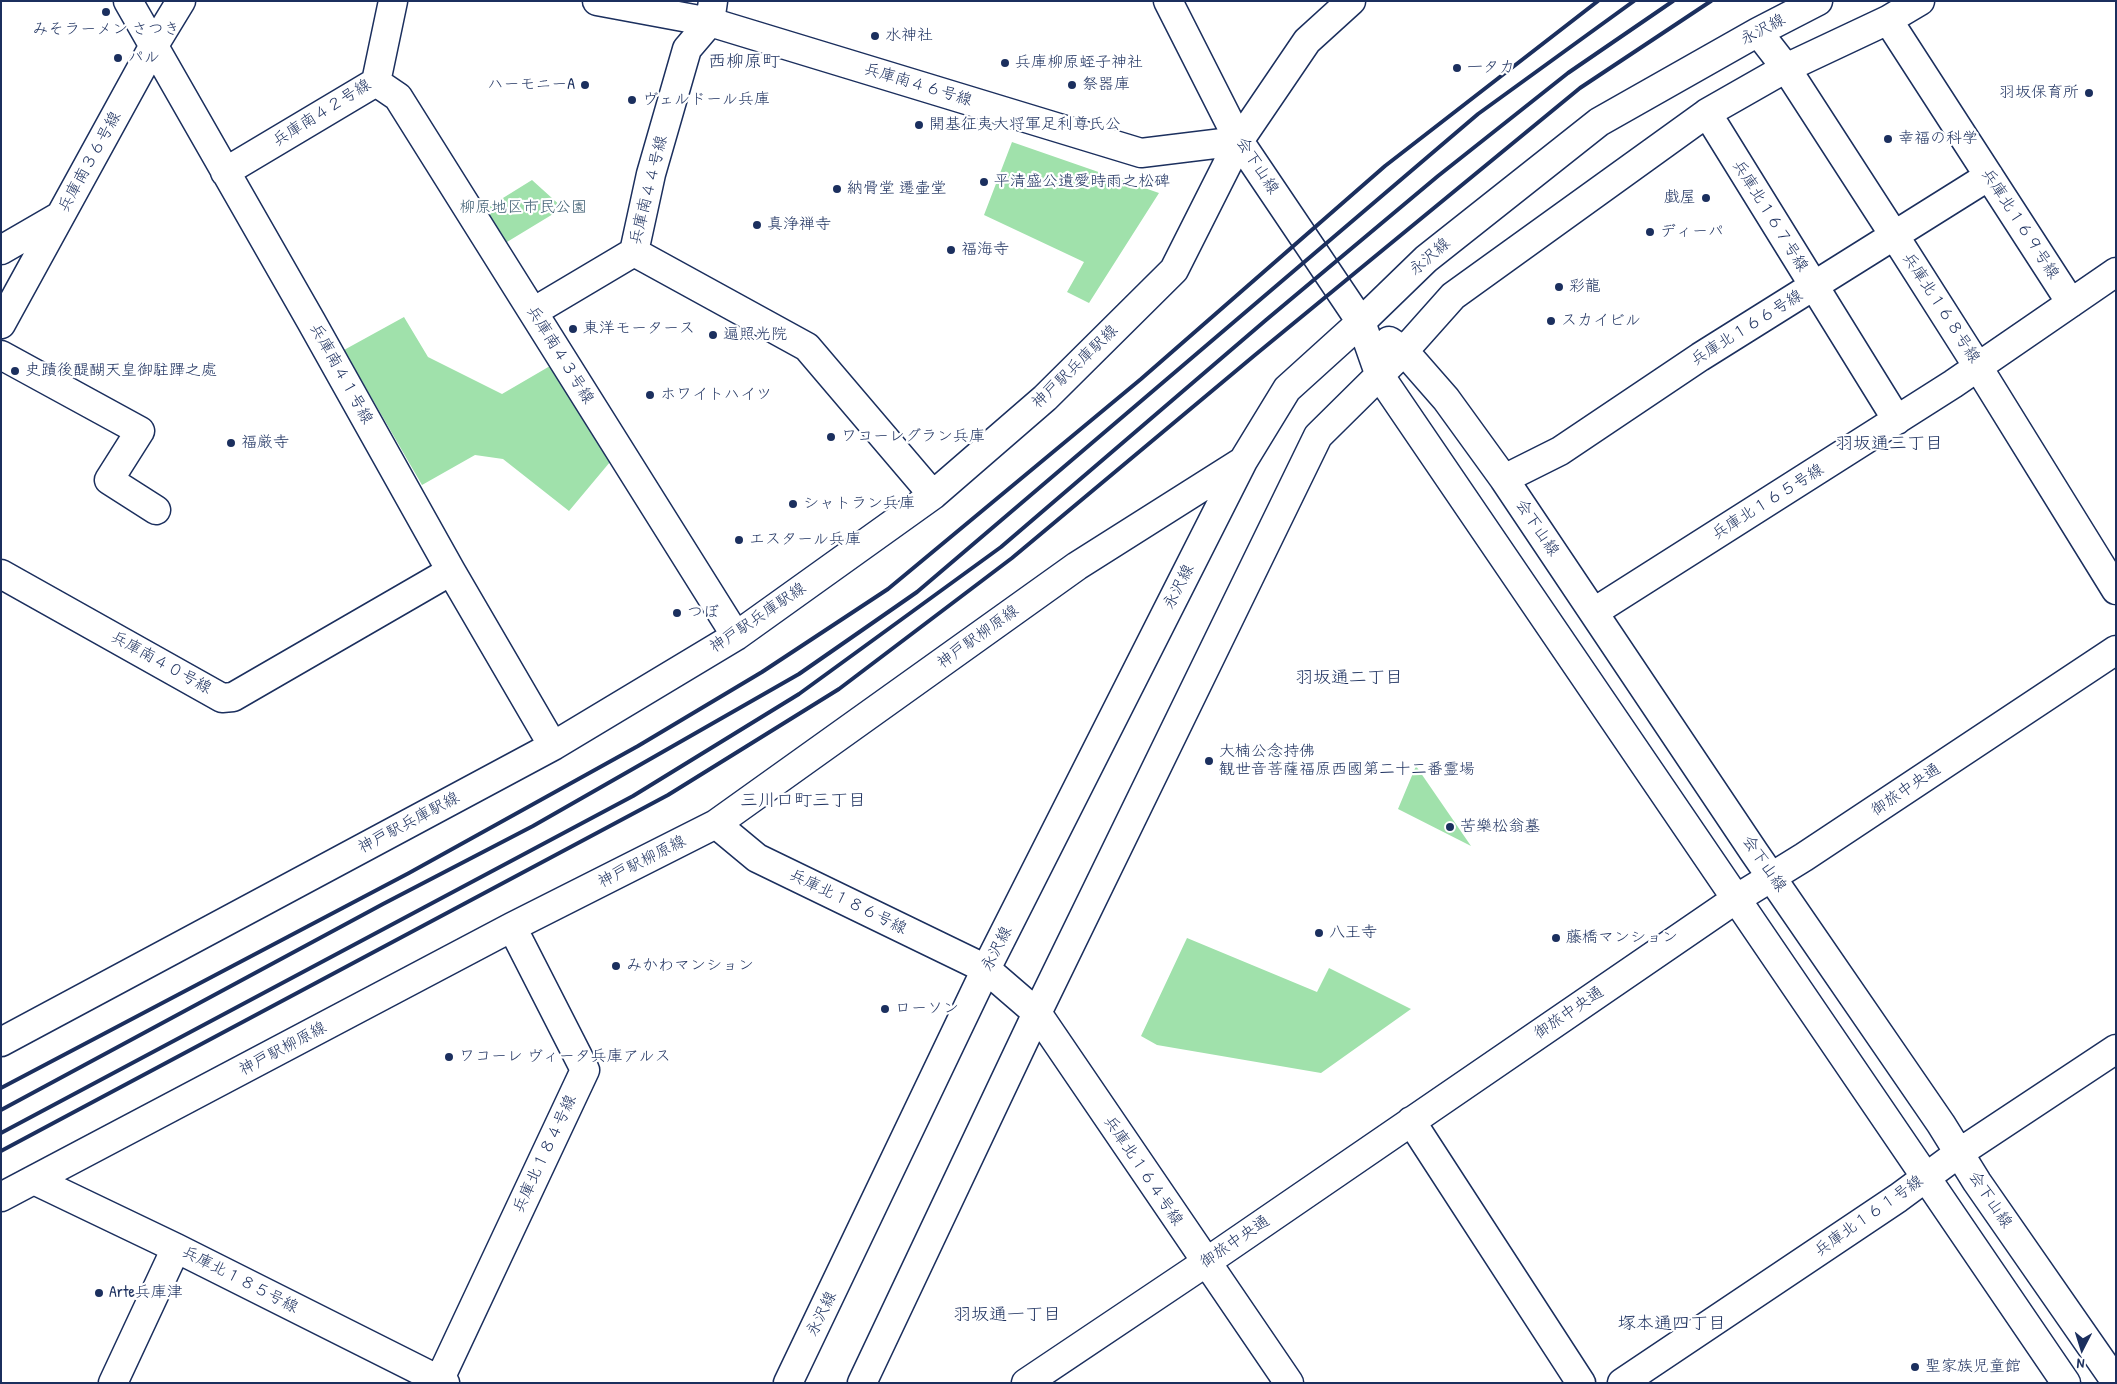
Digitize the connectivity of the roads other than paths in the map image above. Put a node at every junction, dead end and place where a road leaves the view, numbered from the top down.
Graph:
1 (128, 1) edge
2 (181, 1) edge
3 (393, 1) edge
4 (597, 1) edge
5 (1168, 1) edge
6 (1351, 1) edge
7 (1818, 1) edge
8 (1920, 1) edge
9 (712, 12) edge
10 (1888, 20) junction
11 (1758, 32) junction
12 (154, 47) junction
13 (1786, 68) junction
14 (376, 82) junction
15 (1707, 114) junction
16 (1239, 140) junction
17 (225, 172) junction
18 (1989, 176) junction
19 (60, 216) junction
20 (1894, 235) junction
21 (1, 250) edge
22 (634, 252) junction
23 (2116, 272) edge
24 (1814, 286) junction
25 (2071, 303) junction
26 (533, 312) junction
27 (1361, 322) junction
28 (1, 324) edge
29 (1404, 351) junction
30 (1, 355) edge
31 (1978, 366) junction
32 (1380, 376) junction
33 (1897, 420) junction
34 (1243, 461) junction
35 (1504, 479) junction
36 (933, 495) junction
37 (156, 510) dead end
38 (451, 571) junction
39 (1, 574) edge
40 (2116, 590) edge
41 (1594, 612) junction
42 (736, 636) junction
43 (2116, 650) edge
44 (553, 746) junction
45 (716, 824) junction
46 (1772, 875) junction
47 (1736, 898) junction
48 (512, 928) junction
49 (986, 970) junction
50 (1037, 1013) junction
51 (1, 1042) edge
52 (2116, 1049) edge
53 (1411, 1121) junction
54 (1959, 1153) junction
55 (1925, 1177) junction
56 (34, 1180) junction
57 (1, 1197) edge
58 (176, 1248) junction
59 (1205, 1263) junction
60 (441, 1382) edge
61 (2116, 1382) edge
62 (113, 1383) edge
63 (788, 1383) edge
64 (862, 1383) edge
65 (1026, 1383) edge
66 (1289, 1383) edge
67 (1581, 1383) edge
68 (1622, 1383) edge
69 (2066, 1383) edge

1 - 12 street, 兵庫南４１号線
2 - 12 street, 兵庫南３６号線
3 - 14 street, 兵庫南４２号線
4 - 9 street, 兵庫南４６号線
5 - 16 street, 会下山線
6 - 16 street, 神戸駅兵庫駅線
7 - 11 street, 永沢線
8 - 10 street
9 - 16 street, 兵庫南４６号線
9 - 22 street, 兵庫南４４号線
10 - 13 street
10 - 18 street, 兵庫北１６９号線
11 - 13 street, 兵庫北１６８号線
11 - 27 street, 永沢線
12 - 17 street, 兵庫南４１号線
12 - 19 street, 兵庫南３６号線
13 - 15 street
13 - 20 street, 兵庫北１６８号線
14 - 17 street, 兵庫南４２号線
14 - 26 street, 兵庫南４３号線
15 - 24 street, 兵庫北１６７号線
15 - 29 street
16 - 27 street, 会下山線
16 - 36 street, 神戸駅兵庫駅線
17 - 38 street, 兵庫南４１号線
18 - 20 street, 兵庫北１６６号線
18 - 25 street, 兵庫北１６９号線
19 - 21 street
19 - 28 street, 兵庫南３６号線
20 - 24 street, 兵庫北１６６号線
20 - 31 street, 兵庫北１６８号線
22 - 26 street, 兵庫南４４号線
22 - 36 street
23 - 25 street, 兵庫北１６５号線
24 - 33 street, 兵庫北１６７号線
24 - 35 street, 兵庫北１６６号線
25 - 31 street, 兵庫北１６５号線
26 - 42 street, 兵庫南４３号線
27 - 29 street, 会下山線
27 - 32 street
27 - 34 street, 永沢線
29 - 32 street
29 - 35 street, 会下山線
30 - 37 street
31 - 33 street, 兵庫北１６５号線
31 - 40 street, 兵庫北１６８号線
32 - 47 street
32 - 50 street
33 - 41 street, 兵庫北１６５号線
34 - 45 street, 神戸駅柳原線
34 - 49 street, 永沢線
35 - 41 street, 会下山線
36 - 42 street, 神戸駅兵庫駅線
38 - 39 street, 兵庫南４０号線
38 - 44 street, 兵庫南４１号線
41 - 46 street, 会下山線
42 - 44 street, 神戸駅兵庫駅線
43 - 46 street, 御旅中央通
44 - 51 street, 神戸駅兵庫駅線
45 - 48 street, 神戸駅柳原線
45 - 49 street, 兵庫北１８６号線
46 - 47 street, 御旅中央通
46 - 54 street, 会下山線
47 - 53 street, 御旅中央通
47 - 55 street
48 - 56 street, 神戸駅柳原線
48 - 60 street, 兵庫北１８４号線
49 - 50 street, 兵庫北１６４号線
49 - 63 street, 永沢線
50 - 59 street, 兵庫北１６４号線
50 - 64 street
52 - 54 street, 兵庫北１６１号線
53 - 59 street, 御旅中央通
53 - 67 street
54 - 55 street, 兵庫北１６１号線
54 - 61 street, 会下山線
55 - 68 street, 兵庫北１６１号線
55 - 69 street
56 - 57 street, 神戸駅柳原線
56 - 58 street, 兵庫北１８５号線
58 - 60 street, 兵庫北１８５号線
58 - 62 street
59 - 65 street, 御旅中央通
59 - 66 street, 兵庫北１６４号線

